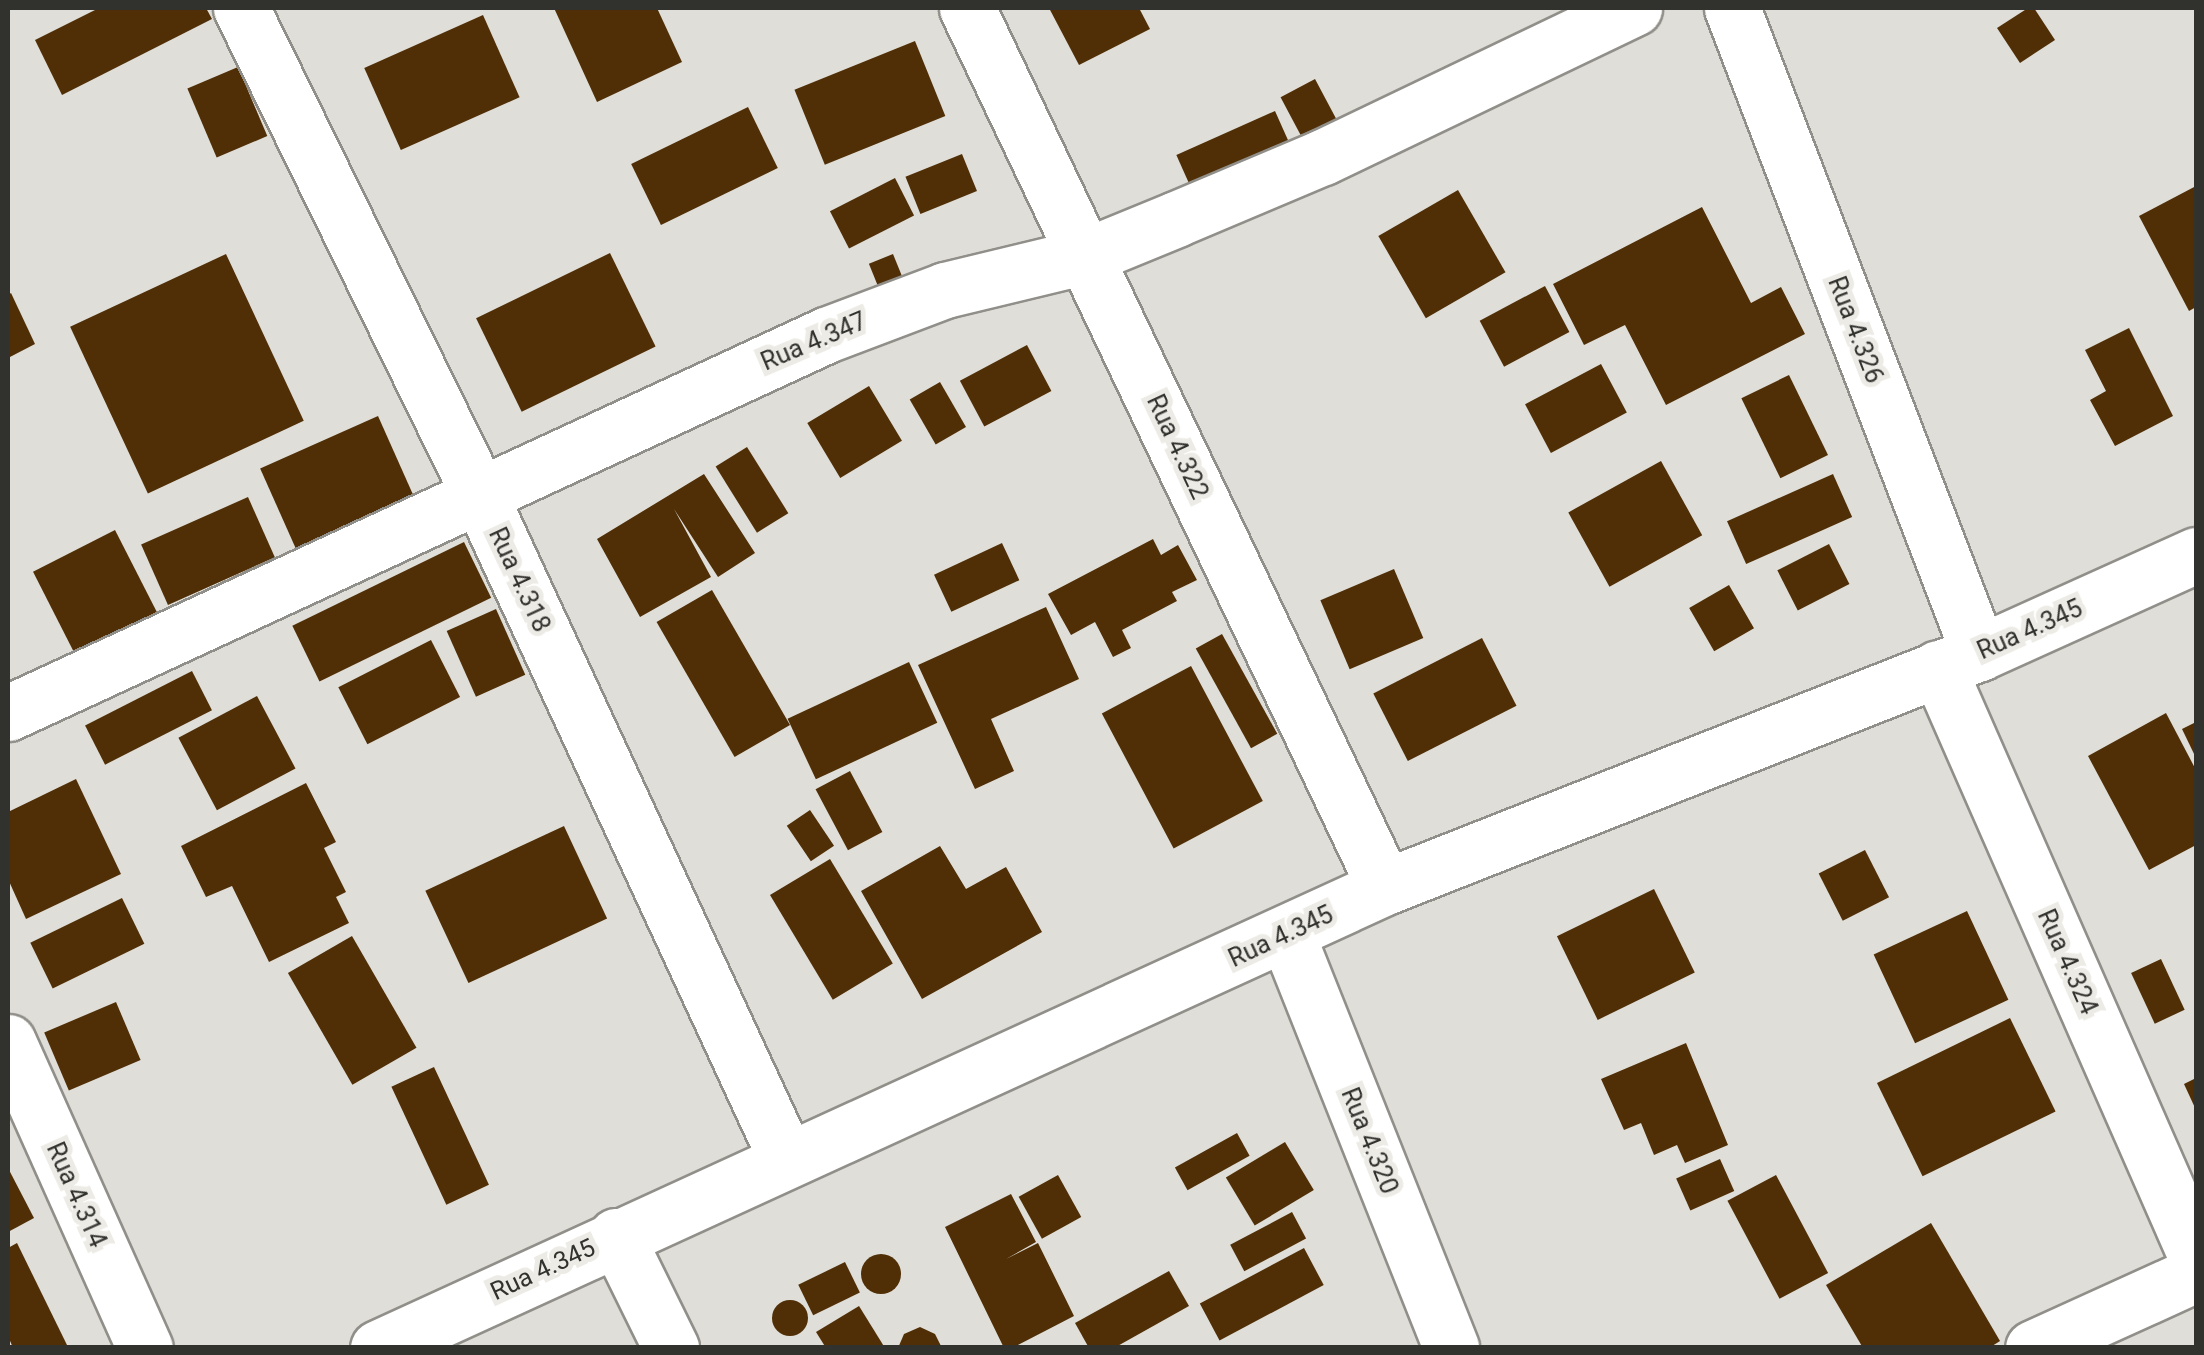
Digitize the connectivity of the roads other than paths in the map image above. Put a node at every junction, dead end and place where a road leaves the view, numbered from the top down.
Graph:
1 (241, 8) edge
2 (967, 8) edge
3 (1634, 8) edge
4 (1732, 8) edge
5 (1086, 256) junction
6 (479, 494) junction
7 (2196, 555) edge
8 (1959, 660) junction
9 (8, 713) edge
10 (1385, 887) junction
11 (1287, 935) junction
12 (8, 1042) edge
13 (786, 1158) junction
14 (616, 1236) junction
15 (2196, 1256) edge
16 (2196, 1274) edge
17 (144, 1348) edge
18 (378, 1348) edge
19 (671, 1348) edge
20 (1452, 1348) edge
21 (2033, 1348) edge

1 - 6 street, Rua 4.318
2 - 5 street, Rua 4.322
3 - 5 street, Rua 4.347
4 - 8 street, Rua 4.326
5 - 6 street, Rua 4.347
5 - 10 street, Rua 4.322
6 - 9 street, Rua 4.347
6 - 13 street, Rua 4.318
7 - 8 street, Rua 4.345
8 - 10 street, Rua 4.345
8 - 15 street, Rua 4.324
10 - 11 street, Rua 4.345
11 - 13 street, Rua 4.345
11 - 20 street, Rua 4.320
12 - 17 street, Rua 4.314
13 - 14 street, Rua 4.345
14 - 18 street, Rua 4.345
14 - 19 street
16 - 21 street

